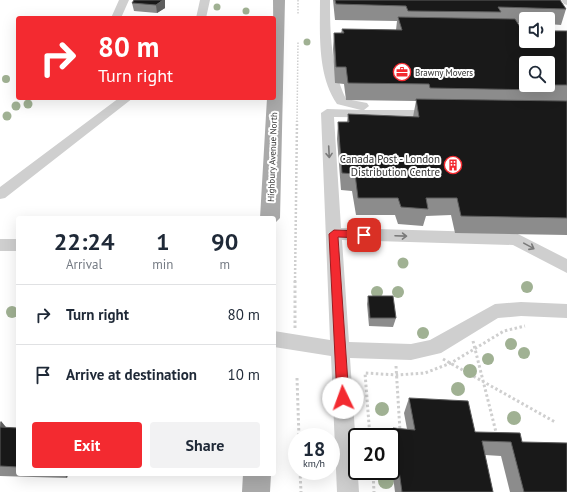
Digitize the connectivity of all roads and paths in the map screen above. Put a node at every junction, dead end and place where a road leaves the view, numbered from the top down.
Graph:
1 (124, 0) edge
2 (205, 0) edge
3 (279, 0) edge
4 (298, 0) edge
5 (325, 0) edge
6 (298, 15) dead end
7 (117, 16) edge
8 (201, 16) edge
9 (326, 38) junction
10 (340, 38) edge
11 (298, 42) dead end
12 (337, 49) edge
13 (276, 73) edge
14 (124, 100) edge
15 (275, 100) edge
16 (328, 124) junction
17 (409, 126) edge
18 (0, 194) edge
19 (270, 216) edge
20 (454, 226) dead end
21 (334, 234) junction
22 (438, 237) junction
23 (16, 244) edge
24 (0, 245) edge
25 (567, 267) edge
26 (567, 311) edge
27 (525, 326) dead end
28 (295, 334) dead end
29 (472, 335) dead end
30 (276, 339) edge
31 (475, 348) junction
32 (341, 350) junction
33 (440, 358) dead end
34 (396, 361) dead end
35 (451, 363) junction
36 (397, 376) junction
37 (297, 378) dead end
38 (484, 382) junction
39 (555, 422) dead end
40 (299, 428) edge
41 (369, 428) edge
42 (401, 436) edge
43 (498, 439) edge
44 (257, 476) edge
45 (300, 480) edge
46 (373, 480) edge
47 (256, 492) edge
48 (301, 492) edge
49 (348, 492) edge
50 (374, 492) edge

1 - 7 lane
2 - 8 lane
3 - 13 main road, Highbury Avenue North
4 - 6 path
5 - 9 lane
9 - 10 lane
9 - 12 lane
9 - 16 lane
11 - 28 path
14 - 18 lane
15 - 19 main road, Highbury Avenue North
16 - 17 lane
16 -> 21 lane
20 - 22 lane
21 -> 22 lane
21 - 32 lane
22 -> 25 lane
23 - 24 lane
26 - 32 lane
27 - 31 path
29 - 31 path
30 - 32 lane
31 - 35 path
31 - 38 path
32 - 49 lane
33 - 35 path
34 - 36 path
35 - 36 path
35 - 38 path
36 - 41 path
36 - 42 path
37 - 40 path
38 - 39 path
38 - 43 path
44 - 47 main road
45 - 48 path
46 - 50 path

